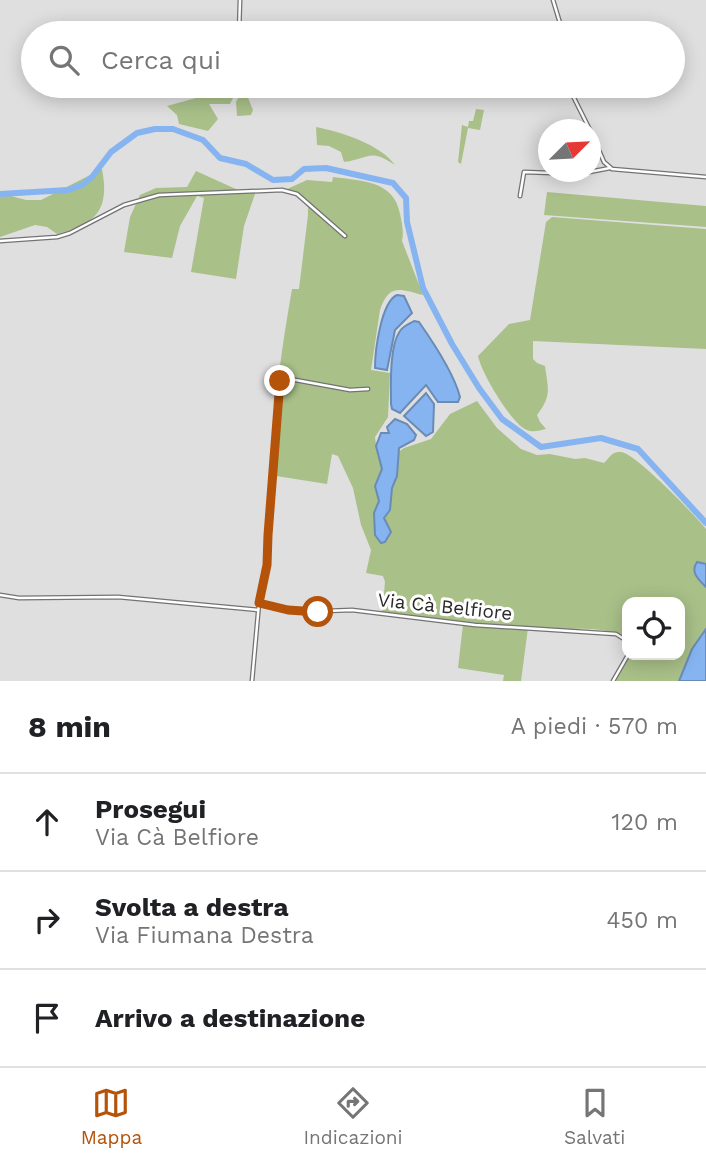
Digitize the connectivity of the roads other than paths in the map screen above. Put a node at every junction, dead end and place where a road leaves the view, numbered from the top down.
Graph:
1 (240, 0) edge
2 (553, 0) edge
3 (239, 21) edge
4 (560, 21) edge
5 (574, 98) edge
6 (584, 119) edge
7 (601, 156) edge
8 (610, 168) junction
9 (706, 177) edge
10 (520, 196) dead end
11 (345, 236) dead end
12 (0, 241) edge
13 (368, 389) dead end
14 (0, 595) edge
15 (259, 603) junction
16 (259, 610) junction
17 (622, 638) edge
18 (625, 660) edge
19 (252, 681) edge
20 (613, 681) edge

1 - 3 street
2 - 4 street
5 - 6 street
7 - 8 street
8 - 9 street
8 - 10 street
11 - 12 street
13 - 15 street
14 - 16 street
15 - 16 street
15 - 17 street, Via Cà Belfiore
16 - 19 street
18 - 20 street

